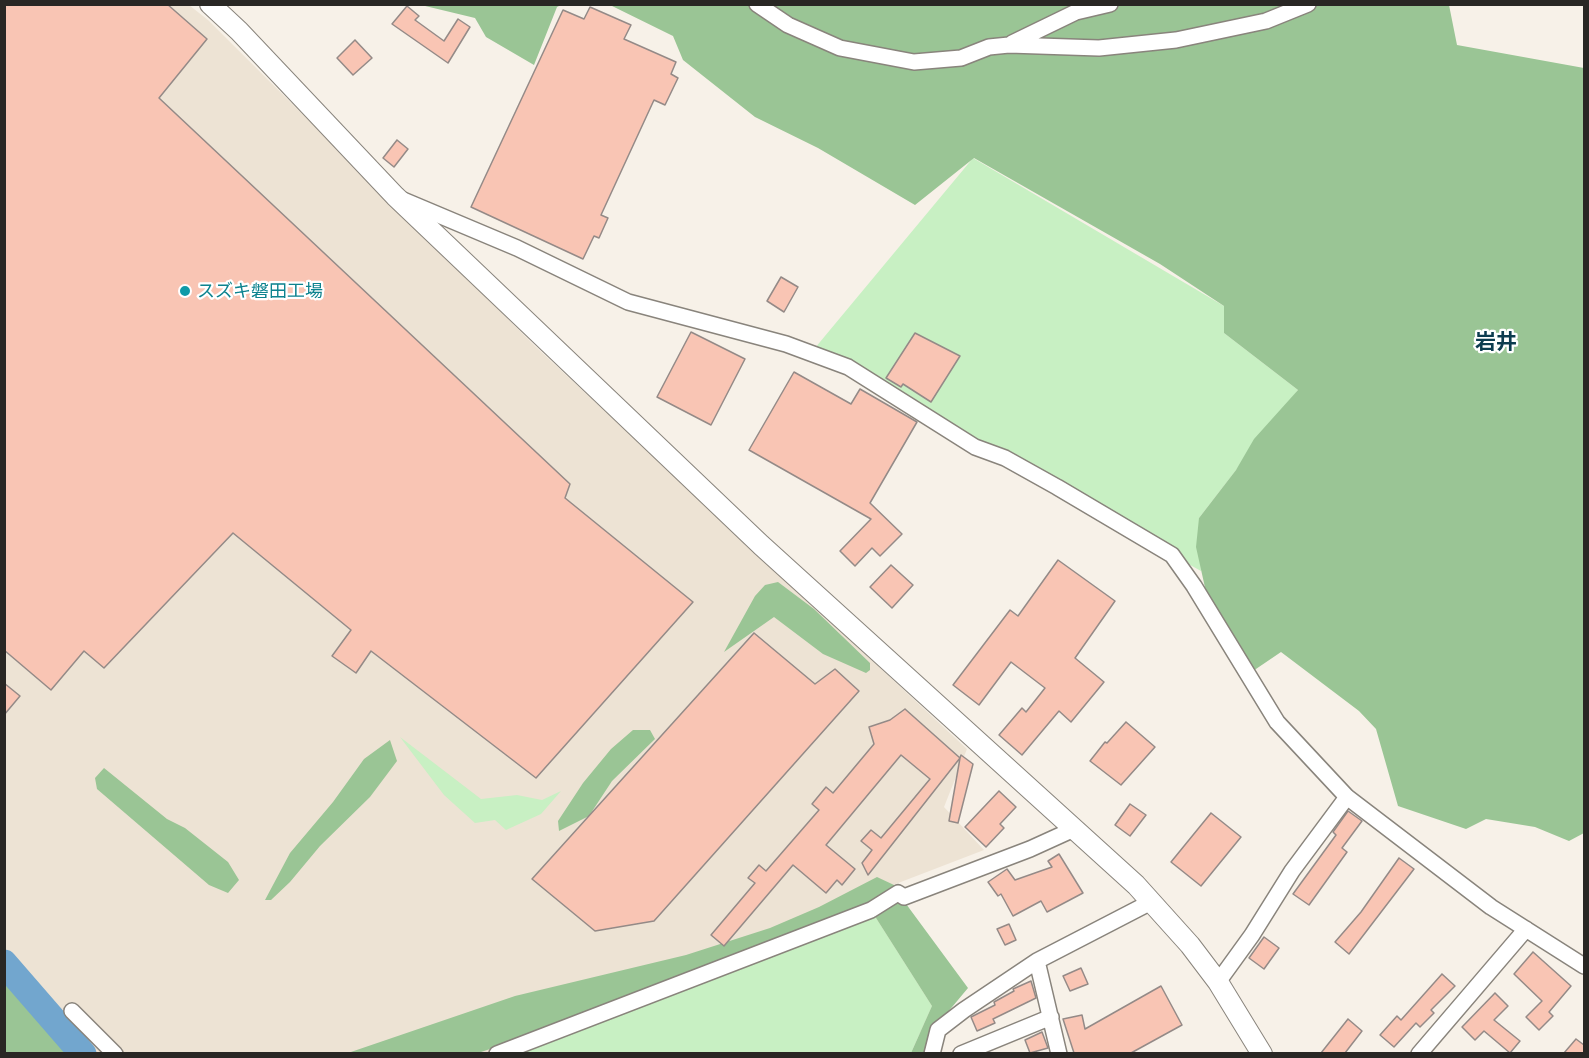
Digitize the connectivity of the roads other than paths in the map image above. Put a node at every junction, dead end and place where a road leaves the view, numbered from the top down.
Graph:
1 (210, 4) edge
2 (757, 4) edge
3 (1110, 4) edge
4 (1308, 4) edge
5 (1009, 45) junction
6 (395, 196) junction
7 (1347, 797) junction
8 (1074, 828) junction
9 (1151, 902) junction
10 (1526, 929) junction
11 (1038, 962) junction
12 (1584, 966) edge
13 (1218, 982) junction
14 (72, 1011) dead end
15 (1051, 1017) junction
16 (116, 1053) edge
17 (497, 1053) edge
18 (932, 1053) edge
19 (961, 1053) edge
20 (1059, 1053) edge
21 (1262, 1053) edge
22 (1419, 1053) edge

1 - 6 street
2 - 5 street
3 - 5 street
4 - 5 street
6 - 7 street
6 - 8 street
7 - 10 street
7 - 13 street
8 - 9 street
8 - 17 street
9 - 11 street
9 - 13 street
10 - 12 street
10 - 22 street
11 - 15 street
11 - 18 street
13 - 21 street
14 - 16 street
15 - 19 street
15 - 20 street

